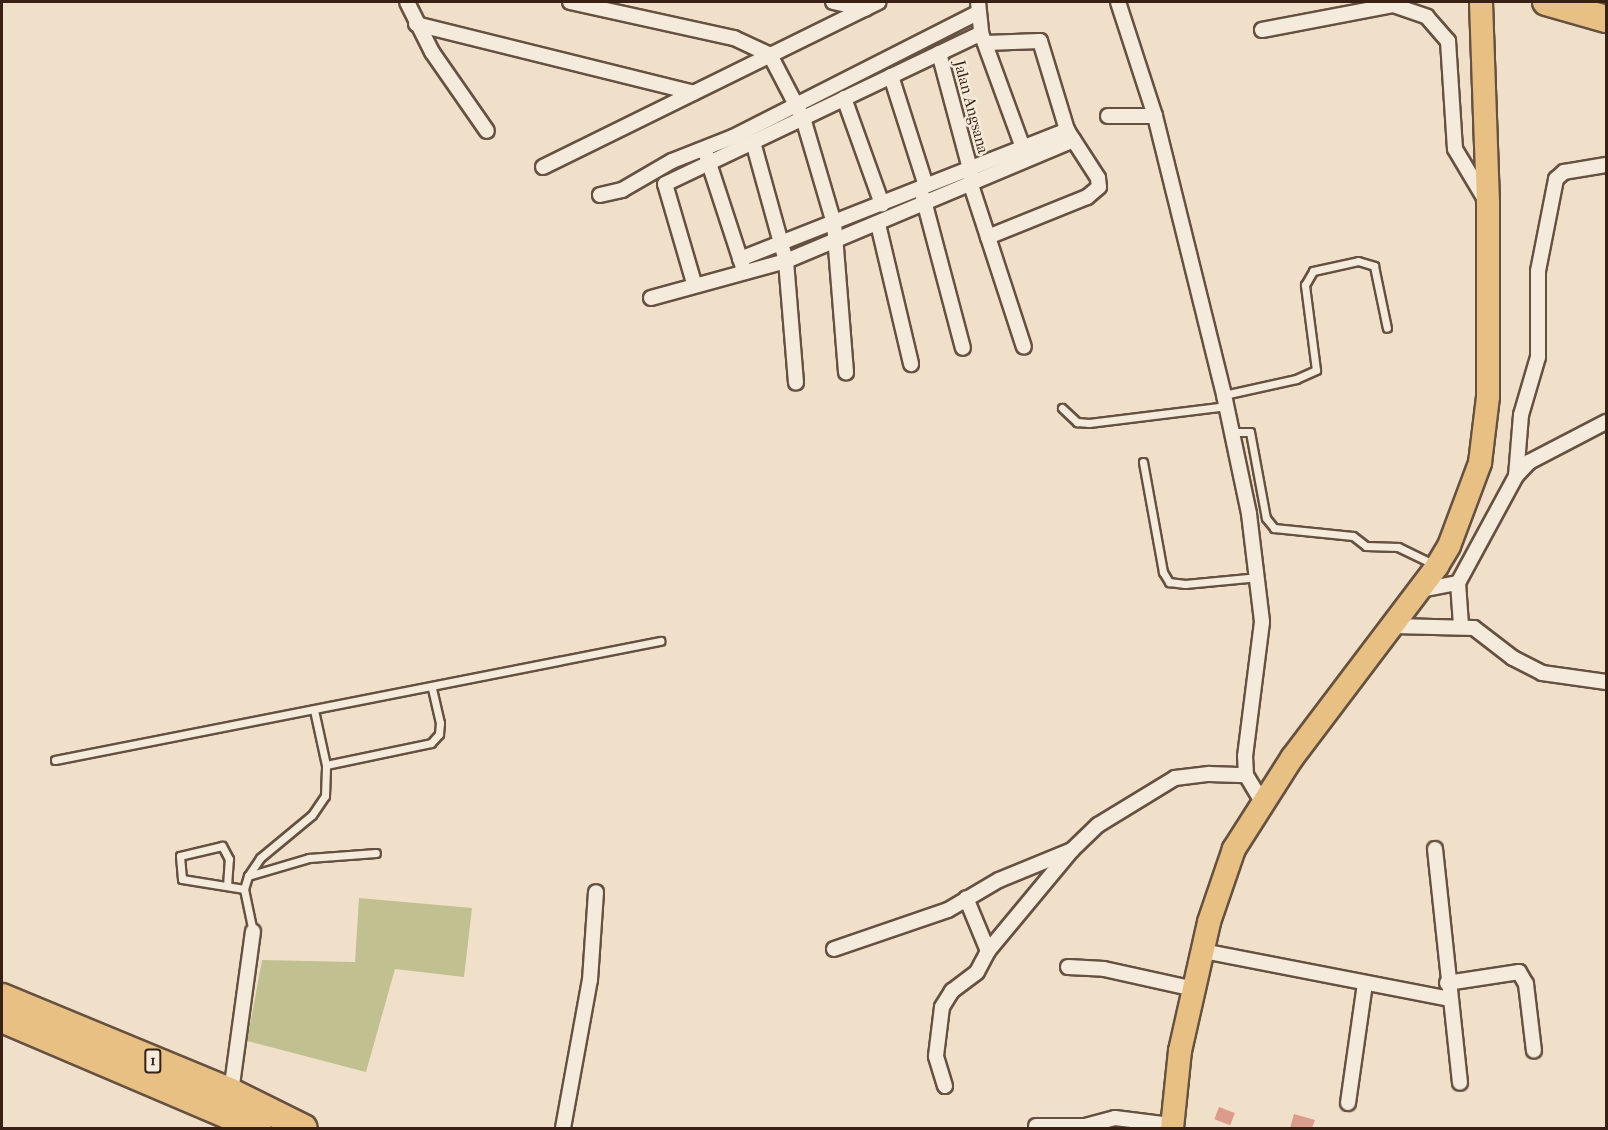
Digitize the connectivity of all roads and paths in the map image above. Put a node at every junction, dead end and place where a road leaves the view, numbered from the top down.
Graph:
1 (407, 2) edge
2 (570, 2) edge
3 (833, 2) edge
4 (879, 2) edge
5 (1118, 2) edge
6 (1480, 2) edge
7 (1546, 2) edge
8 (978, 7) edge
9 (631, 8) edge
10 (865, 9) junction
11 (1606, 19) edge
12 (416, 24) junction
13 (1262, 30) dead end
14 (983, 38) junction
15 (908, 48) junction
16 (939, 53) junction
17 (770, 55) junction
18 (915, 64) junction
19 (891, 76) junction
20 (694, 93) junction
21 (844, 98) junction
22 (796, 104) junction
23 (1108, 116) dead end
24 (1155, 116) junction
25 (803, 118) junction
26 (487, 131) dead end
27 (1070, 135) junction
28 (753, 142) junction
29 (704, 148) junction
30 (1023, 148) junction
31 (709, 163) junction
32 (1606, 165) edge
33 (543, 167) dead end
34 (970, 169) junction
35 (971, 185) junction
36 (923, 188) junction
37 (600, 195) dead end
38 (1488, 203) junction
39 (882, 204) junction
40 (926, 204) junction
41 (834, 223) junction
42 (878, 224) junction
43 (988, 237) junction
44 (834, 242) junction
45 (783, 244) junction
46 (786, 261) junction
47 (743, 266) junction
48 (694, 283) junction
49 (651, 298) dead end
50 (1387, 328) dead end
51 (1024, 347) dead end
52 (963, 348) dead end
53 (910, 364) dead end
54 (846, 373) dead end
55 (796, 383) dead end
56 (1226, 400) junction
57 (1062, 408) dead end
58 (1606, 422) edge
59 (1232, 432) junction
60 (1143, 462) dead end
61 (1516, 476) junction
62 (1437, 566) junction
63 (1259, 577) junction
64 (1458, 583) junction
65 (1420, 590) junction
66 (1394, 626) junction
67 (1461, 626) junction
68 (660, 641) dead end
69 (1606, 682) edge
70 (432, 687) junction
71 (314, 710) junction
72 (55, 760) dead end
73 (326, 765) junction
74 (1246, 775) junction
75 (1262, 802) junction
76 (1435, 849) dead end
77 (1071, 850) junction
78 (376, 853) dead end
79 (248, 876) junction
80 (227, 886) junction
81 (244, 889) junction
82 (596, 892) dead end
83 (966, 898) junction
84 (253, 932) joint
85 (834, 949) dead end
86 (988, 951) junction
87 (1203, 951) junction
88 (1068, 967) dead end
89 (1447, 983) junction
90 (1365, 984) junction
91 (1194, 989) junction
92 (2, 997) edge
93 (1449, 999) junction
94 (2, 1019) edge
95 (1534, 1052) dead end
96 (1460, 1083) dead end
97 (945, 1086) dead end
98 (231, 1092) junction
99 (1348, 1102) dead end
100 (1036, 1126) dead end
101 (1172, 1127) edge
102 (258, 1128) edge
103 (304, 1128) edge
104 (563, 1128) edge

1 - 12 street
2 - 9 street
3 - 10 street
4 - 10 street
5 - 24 street
6 - 38 main road
7 - 11 highway
8 - 14 street
8 - 15 street
9 - 17 street
10 - 17 street
12 - 20 street
12 - 26 street
13 - 38 street
14 - 16 street
14 - 27 street
14 - 30 street
15 - 18 street
15 - 22 street
16 - 18 street
16 - 34 street, Jalan Angsana
17 - 20 street
17 - 22 street
18 - 19 street
19 - 21 street
19 - 36 street
20 - 33 street
21 - 25 street
21 - 39 street
22 - 25 street
22 - 29 street
23 - 24 street
24 - 56 street
25 - 28 street
25 - 41 street
27 - 30 street
27 - 35 street
27 - 43 street
28 - 31 street
28 - 45 street
29 - 31 street
29 - 37 street
30 - 34 street
31 - 47 street
31 - 48 street
32 - 61 street
34 - 35 street, Jalan Angsana
34 - 36 street
35 - 40 street
35 - 43 street, Jalan Angsana
36 - 39 street
36 - 40 street
38 - 62 main road
39 - 41 street
40 - 42 street
40 - 52 street
41 - 44 street
41 - 45 street
42 - 44 street
42 - 53 street
43 - 51 street, Jalan Angsana
44 - 46 street
44 - 54 street
45 - 46 street
45 - 47 street
46 - 47 street
46 - 55 street
47 - 48 street
48 - 49 street
50 - 56 lane
56 - 57 lane
56 - 59 street
58 - 61 street
59 - 62 lane
59 - 63 street
60 - 63 lane
61 - 64 street
62 - 65 main road
63 - 74 street
64 - 65 street
64 - 67 street
65 - 66 main road
66 - 67 street
66 - 75 main road
67 - 69 street
68 - 70 lane
70 - 71 lane
70 - 73 lane
71 - 72 lane
71 - 73 lane
73 - 79 lane
74 - 75 street
74 - 77 street
75 - 87 main road
76 - 89 street
77 - 83 street
77 - 86 street
78 - 79 lane
79 - 81 lane
80 - 80 lane
80 - 81 lane
81 - 84 lane
82 - 104 street
83 - 85 street
83 - 86 street
84 - 98 street
86 - 97 street
87 - 90 street
87 - 91 main road
88 - 91 street
89 - 93 street
89 - 95 street
90 - 93 street
90 - 99 street
91 - 101 main road
92 - 98 highway, 1
93 - 96 street
94 - 102 highway, 1
98 - 103 highway, 1
100 - 101 street

